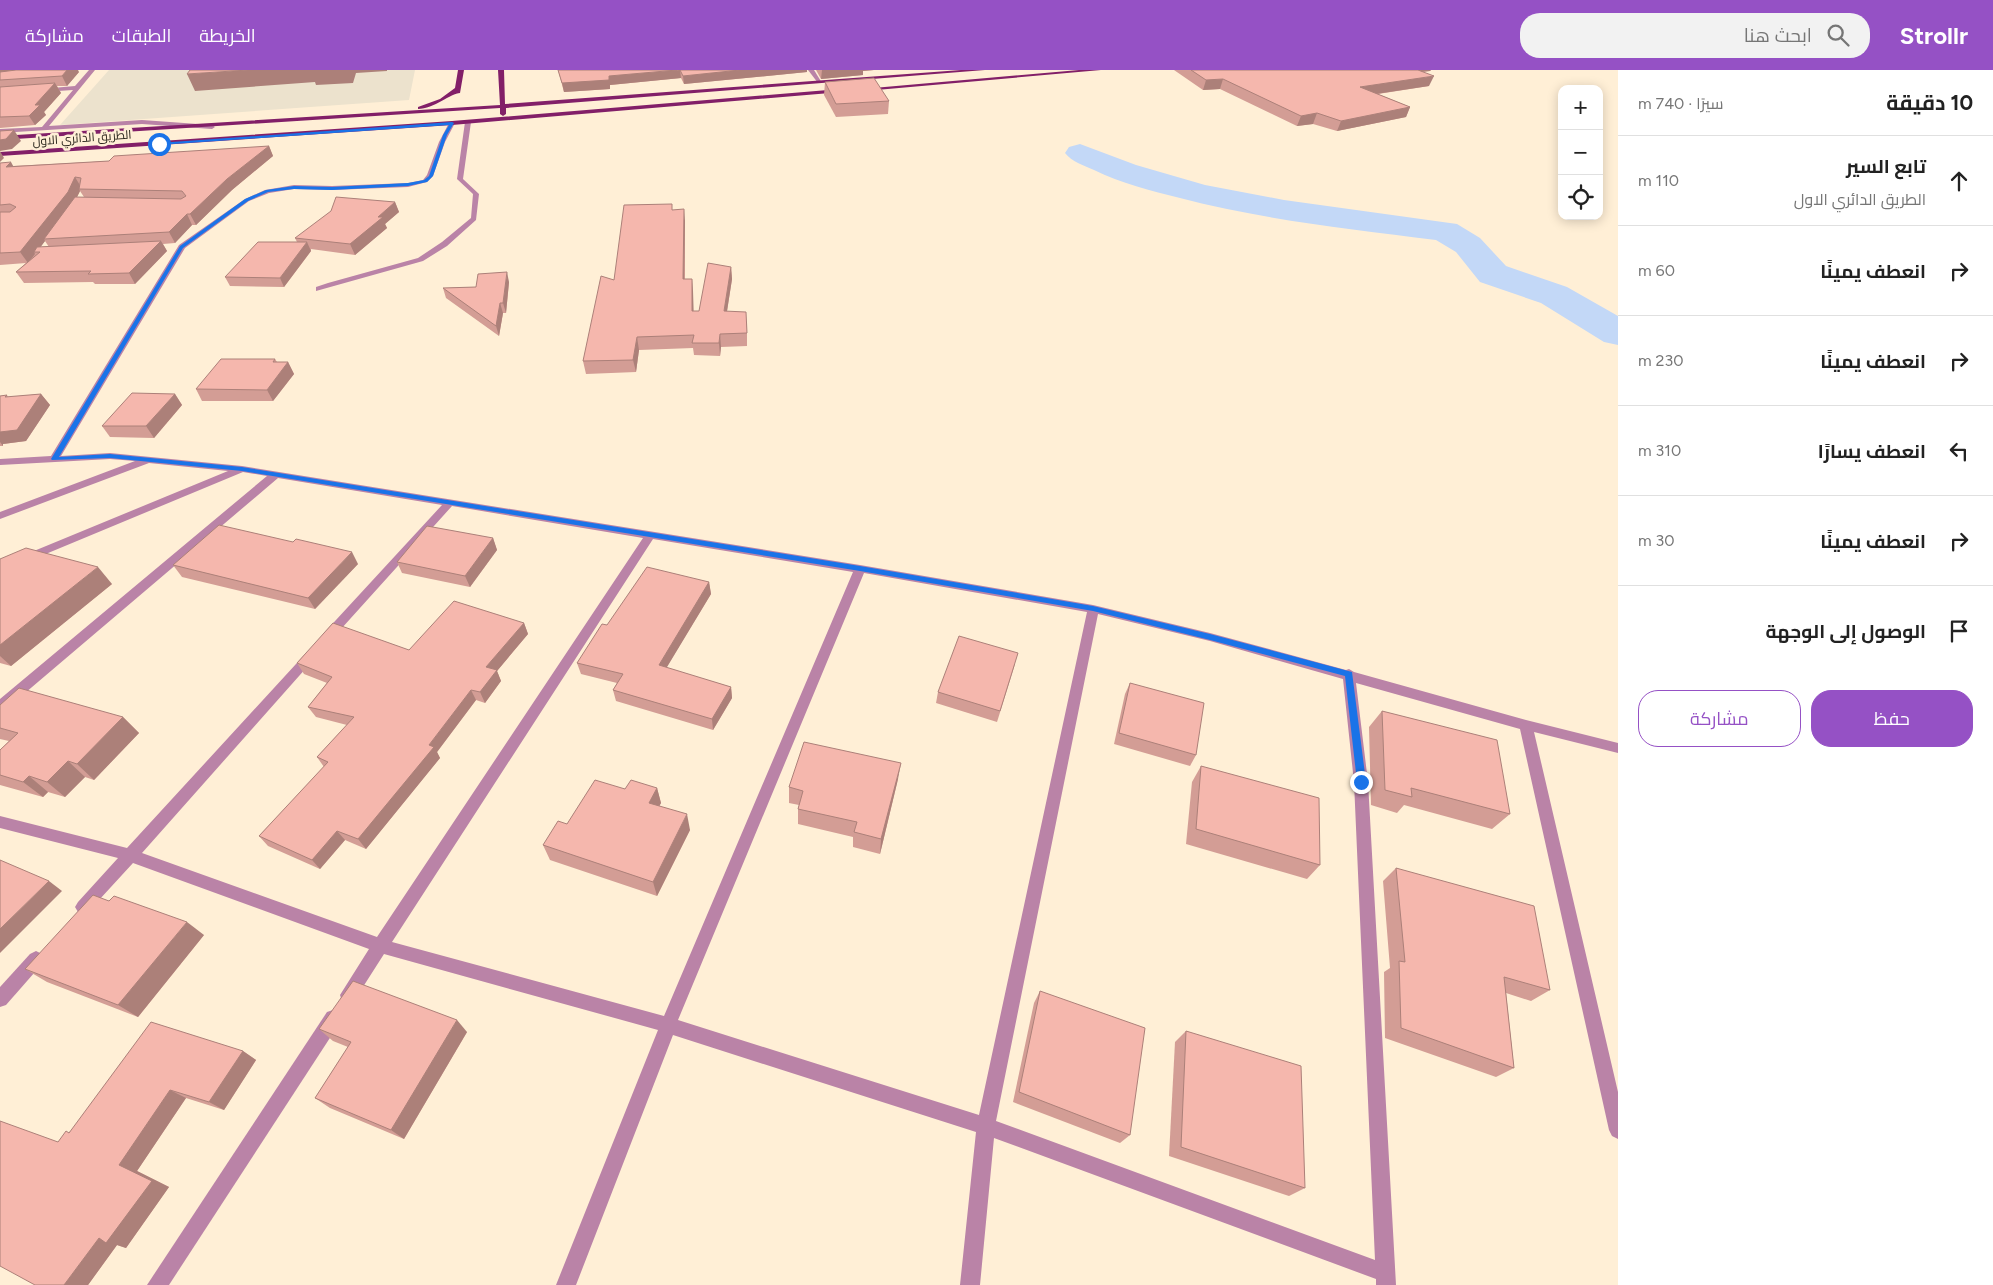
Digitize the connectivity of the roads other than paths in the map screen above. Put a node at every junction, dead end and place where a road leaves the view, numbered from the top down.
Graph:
1 (92, 70) edge
2 (461, 70) edge
3 (502, 70) edge
4 (811, 70) edge
5 (982, 70) edge
6 (1098, 70) edge
7 (967, 71) edge
8 (820, 82) junction
9 (460, 84) junction
10 (78, 88) junction
11 (850, 90) edge
12 (860, 90) edge
13 (39, 91) edge
14 (503, 107) junction
15 (455, 110) junction
16 (389, 115) junction
17 (503, 119) junction
18 (468, 122) junction
19 (452, 123) junction
20 (212, 127) junction
21 (44, 128) junction
22 (169, 130) junction
23 (0, 131) edge
24 (0, 138) edge
25 (159, 144) junction
26 (0, 154) edge
27 (182, 247) junction
28 (172, 248) edge
29 (319, 289) dead end
30 (54, 459) junction
31 (149, 460) junction
32 (0, 462) edge
33 (242, 469) junction
34 (276, 474) junction
35 (449, 503) junction
36 (0, 516) edge
37 (650, 536) junction
38 (860, 568) junction
39 (0, 569) edge
40 (1093, 609) junction
41 (1349, 674) junction
42 (0, 706) edge
43 (1526, 725) junction
44 (1618, 748) edge
45 (0, 822) edge
46 (130, 854) junction
47 (72, 919) edge
48 (381, 946) junction
49 (46, 948) edge
50 (0, 999) edge
51 (668, 1025) junction
52 (986, 1126) junction
53 (1618, 1130) edge
54 (1386, 1279) edge
55 (157, 1285) edge
56 (566, 1285) edge
57 (970, 1285) edge

1 - 10 street
2 - 9 main road
3 - 14 main road
4 - 8 street
5 - 7 main road, الطريق الدائري الاول
6 - 12 main road
7 - 8 main road, الطريق الدائري الاول
8 - 14 main road, الطريق الدائري الاول
9 - 15 main road
9 - 16 main road
10 - 13 street
10 - 21 street
11 - 17 main road, الطريق الدائري الاول
14 - 15 main road, الطريق الدائري الاول
14 - 17 main road
15 - 16 main road, الطريق الدائري الاول
15 - 19 main road
16 - 20 main road, الطريق الدائري الاول
17 - 18 main road, الطريق الدائري الاول
18 - 19 main road, الطريق الدائري الاول
18 - 29 street
19 - 25 main road, الطريق الدائري الاول
19 - 27 street
20 - 21 street
20 - 22 main road, الطريق الدائري الاول
21 - 23 street
22 - 24 main road, الطريق الدائري الاول
22 - 25 main road
25 - 26 main road, الطريق الدائري الاول
27 - 28 street
27 - 30 street
30 - 31 street
30 - 32 street
31 - 33 street
31 - 36 street
33 - 34 street
33 - 39 street
34 - 35 street
34 - 42 street
35 - 37 street
35 - 46 street
37 - 38 street
37 - 48 street
38 - 40 street
38 - 51 street
40 - 41 street
40 - 52 street
41 - 43 street
41 - 54 street
43 - 44 street
43 - 53 street
45 - 46 street
46 - 47 street
46 - 48 street
48 - 51 street
48 - 55 street
49 - 50 street
51 - 52 street
51 - 56 street
52 - 54 street
52 - 57 street

